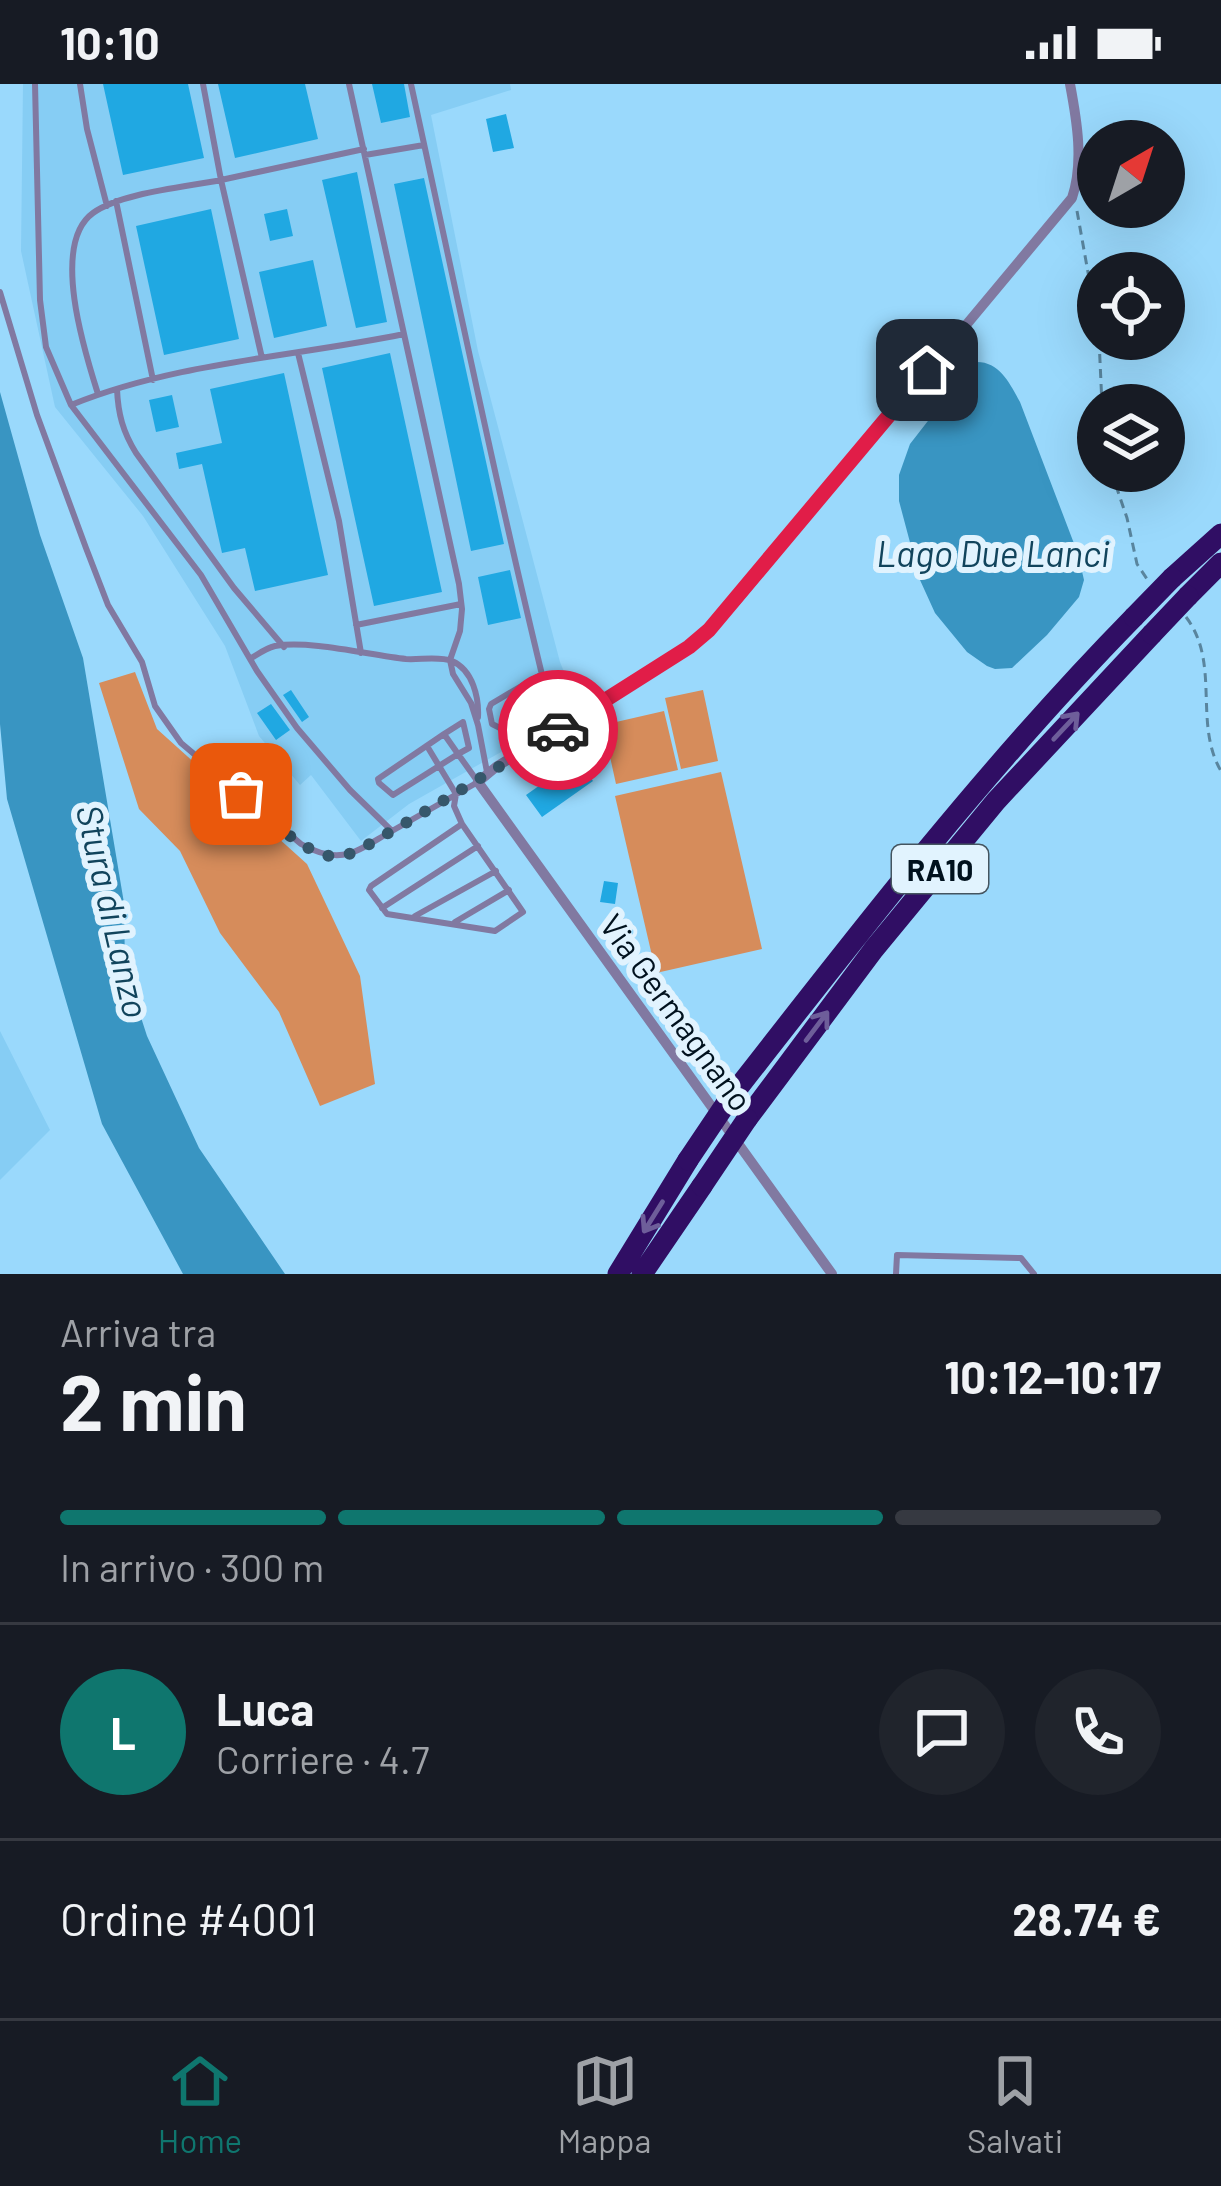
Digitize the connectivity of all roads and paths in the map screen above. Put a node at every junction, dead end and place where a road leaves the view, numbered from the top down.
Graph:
1 (35, 84) edge
2 (80, 84) edge
3 (203, 84) edge
4 (350, 84) edge
5 (411, 84) edge
6 (1070, 84) edge
7 (424, 145) junction
8 (364, 152) junction
9 (221, 180) junction
10 (1072, 198) junction
11 (116, 201) junction
12 (107, 206) junction
13 (1085, 252) edge
14 (0, 292) edge
15 (404, 334) junction
16 (298, 353) junction
17 (262, 358) junction
18 (153, 380) junction
19 (117, 389) junction
20 (98, 394) junction
21 (71, 405) junction
22 (1118, 492) edge
23 (1221, 534) edge
24 (1221, 563) edge
25 (1161, 580) junction
26 (461, 604) junction
27 (1190, 621) dead end
28 (356, 625) junction
29 (284, 646) junction
30 (361, 652) junction
31 (250, 659) junction
32 (450, 659) junction
33 (542, 674) junction
34 (548, 702) junction
35 (556, 731) junction
36 (444, 734) junction
37 (427, 746) junction
38 (458, 754) junction
39 (439, 766) junction
40 (1221, 771) edge
41 (483, 778) junction
42 (456, 794) junction
43 (462, 824) junction
44 (392, 831) junction
45 (478, 846) junction
46 (496, 871) junction
47 (508, 890) junction
48 (382, 908) junction
49 (412, 918) junction
50 (451, 924) junction
51 (617, 1274) edge
52 (642, 1274) edge
53 (832, 1274) edge
54 (896, 1274) edge
55 (1034, 1274) edge

1 - 21 lane
2 - 12 lane
3 - 9 lane
4 - 8 lane
5 - 7 lane
6 - 10 street
7 - 8 lane
7 - 33 lane
8 - 9 lane
8 - 15 lane
9 - 11 lane
9 - 17 lane
10 - 13 path
10 - 35 street
11 - 12 lane
11 - 18 lane
12 - 20 lane
14 - 44 lane
15 - 16 lane
15 - 26 lane
16 - 17 lane
16 - 28 lane
17 - 18 lane
18 - 19 lane
19 - 20 lane
19 - 29 lane
20 - 21 lane
21 - 31 lane
22 - 25 path
23 - 25 highway, RA10
52 -> 24 highway, RA10, bridge
25 -> 51 highway, RA10, bridge
26 - 28 lane
26 - 32 lane
27 - 40 path
28 - 30 lane
29 - 30 lane
29 - 31 lane
30 - 32 lane
31 - 44 lane
32 - 41 lane
33 - 34 lane
33 - 34 lane
34 - 35 lane
35 - 41 street
36 - 37 lane
36 - 38 lane
36 - 38 lane
37 - 39 lane
37 - 39 lane
38 - 39 lane
38 - 41 lane
39 - 42 lane
41 - 42 lane
41 - 53 street, Via Germagnano
42 - 43 lane
42 - 44 lane
43 - 45 lane
43 - 48 lane
45 - 46 lane
45 - 48 lane
46 - 47 lane
46 - 49 lane
47 - 50 lane
47 - 50 lane
48 - 49 lane
49 - 50 lane
54 - 55 lane

